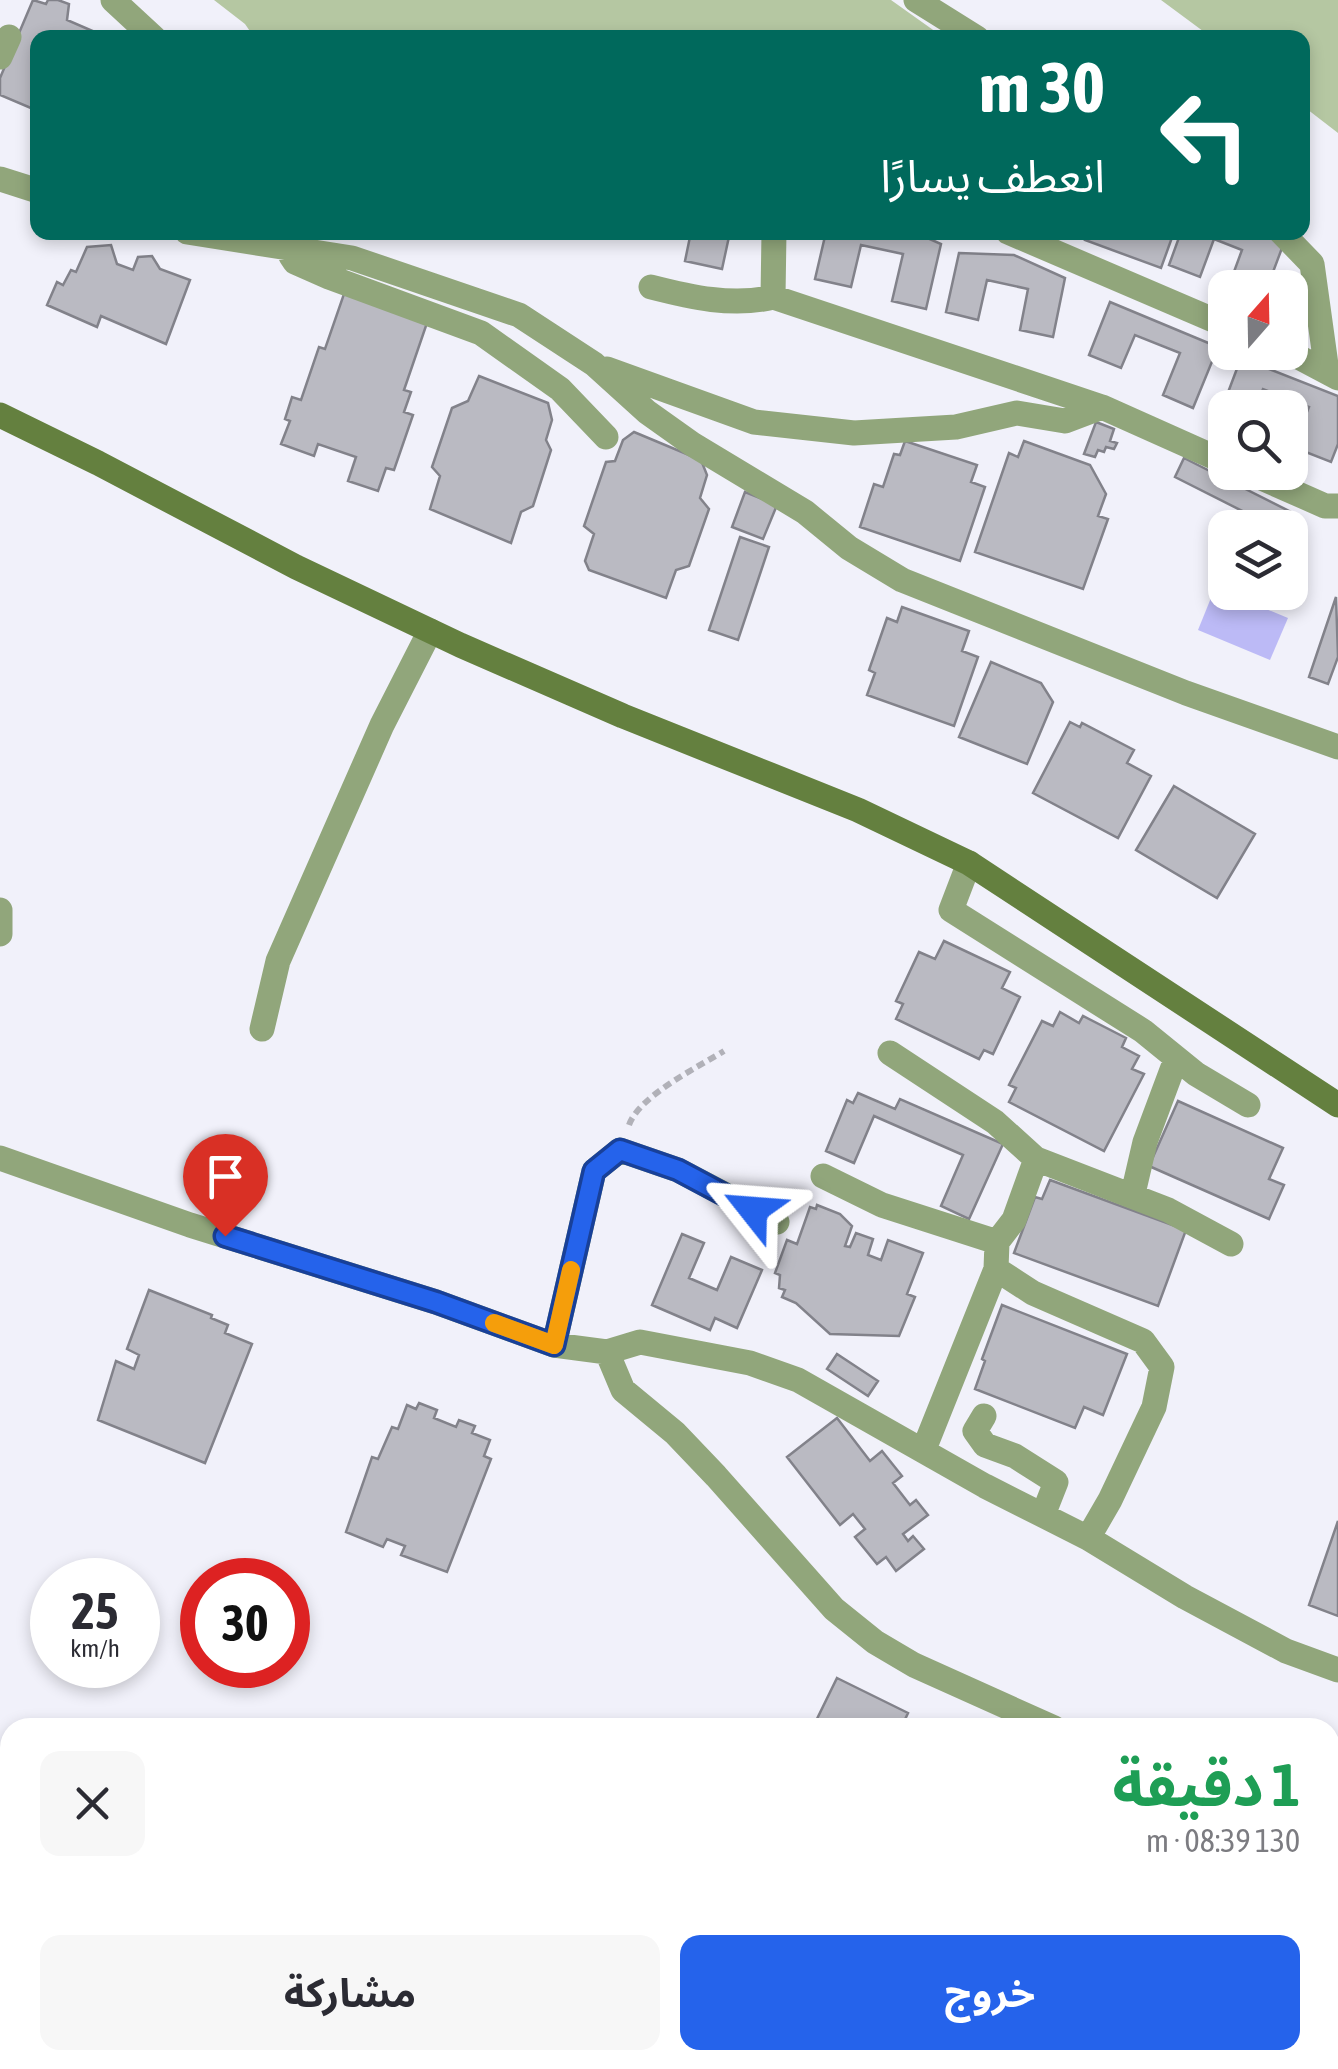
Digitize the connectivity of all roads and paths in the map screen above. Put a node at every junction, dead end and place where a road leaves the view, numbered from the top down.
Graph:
1 (113, 0) edge
2 (916, 0) edge
3 (145, 30) edge
4 (964, 30) edge
5 (0, 178) edge
6 (30, 188) edge
7 (259, 240) edge
8 (774, 240) edge
9 (1027, 240) edge
10 (1289, 240) edge
11 (294, 244) edge
12 (650, 287) dead end
13 (773, 296) junction
14 (1208, 318) edge
15 (1308, 362) edge
16 (594, 364) junction
17 (1333, 375) edge
18 (1102, 407) junction
19 (0, 415) edge
20 (606, 438) dead end
21 (1208, 454) edge
22 (1289, 490) edge
23 (1338, 506) edge
24 (430, 631) junction
25 (1338, 748) edge
26 (968, 863) junction
27 (0, 910) edge
28 (0, 934) edge
29 (262, 1029) dead end
30 (724, 1050) dead end
31 (890, 1053) dead end
32 (1176, 1058) junction
33 (1248, 1105) dead end
34 (1338, 1105) edge
35 (620, 1150) junction
36 (0, 1158) edge
37 (1036, 1159) junction
38 (823, 1176) dead end
39 (1135, 1185) dead end
40 (777, 1222) dead end
41 (997, 1242) junction
42 (1231, 1244) dead end
43 (996, 1269) junction
44 (554, 1345) junction
45 (607, 1352) junction
46 (984, 1416) dead end
47 (924, 1449) junction
48 (1043, 1515) junction
49 (1088, 1538) junction
50 (1338, 1670) edge
51 (1032, 1718) edge

1 - 3 street
2 - 4 street
5 - 6 street
7 - 11 street
8 - 13 street
9 - 14 street
10 - 17 street
11 - 16 street
11 - 20 street
12 - 13 street
13 - 18 street
15 - 17 street
16 - 18 street
16 - 25 street
18 - 21 street
19 - 24 main road
22 - 23 street
24 - 26 main road
24 - 29 street
26 - 32 street
26 - 34 main road
27 - 28 street
30 - 35 path
31 - 37 street
32 - 33 street
32 - 39 street
35 - 40 street
35 - 44 street
36 - 44 street
37 - 41 street
37 - 42 street
38 - 41 street
41 - 43 street
43 - 47 street
43 - 49 street
44 - 45 street
45 - 47 street
45 - 51 street
46 - 48 street
47 - 48 street
48 - 49 street
49 - 50 street

